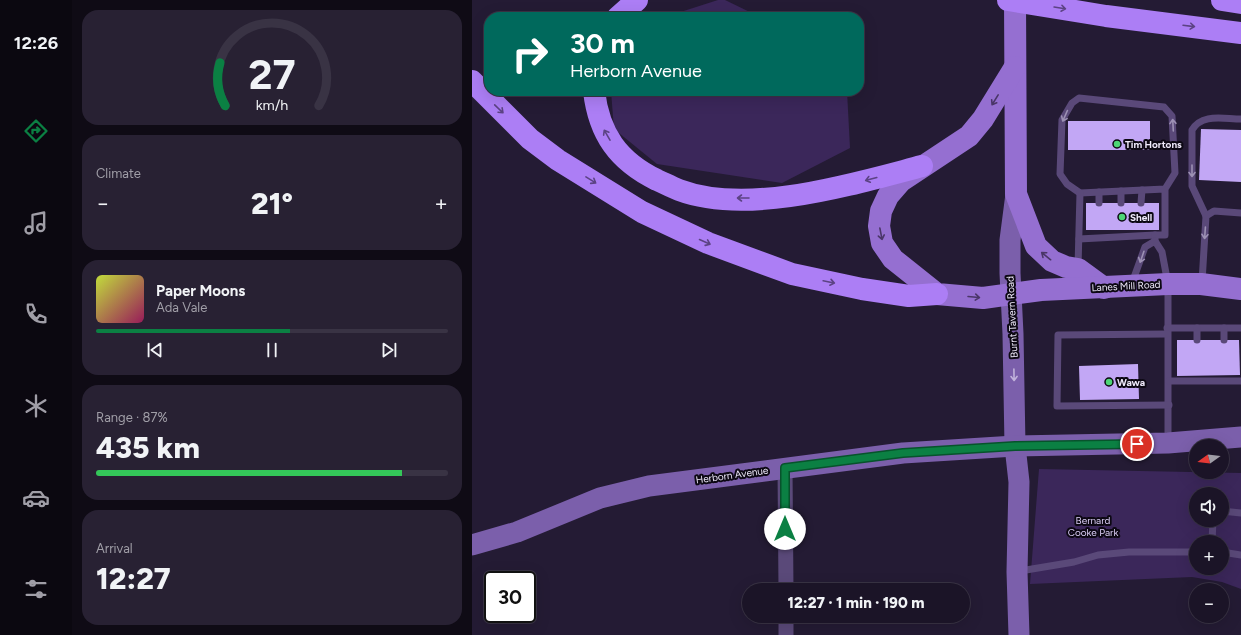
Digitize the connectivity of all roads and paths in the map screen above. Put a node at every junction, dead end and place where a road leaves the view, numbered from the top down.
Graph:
1 (637, 0) edge
2 (1008, 0) edge
3 (1015, 0) edge
4 (1222, 0) edge
5 (1241, 3) edge
6 (624, 12) edge
7 (1237, 34) edge
8 (1015, 67) junction
9 (472, 81) edge
10 (484, 93) edge
11 (487, 96) edge
12 (595, 96) edge
13 (1241, 120) edge
14 (922, 166) junction
15 (1165, 188) junction
16 (1142, 190) junction
17 (1121, 191) junction
18 (1100, 192) junction
19 (1080, 193) junction
20 (1016, 194) junction
21 (1099, 203) dead end
22 (1121, 203) dead end
23 (1142, 203) dead end
24 (1241, 212) edge
25 (1206, 216) junction
26 (1155, 238) junction
27 (1079, 239) junction
28 (1078, 269) junction
29 (1168, 284) junction
30 (1201, 284) junction
31 (1132, 285) junction
32 (1104, 288) junction
33 (1241, 289) edge
34 (937, 294) junction
35 (1011, 294) junction
36 (1197, 328) junction
37 (1224, 328) junction
38 (1241, 328) edge
39 (1167, 331) junction
40 (1197, 340) dead end
41 (1224, 340) dead end
42 (1169, 381) junction
43 (1241, 381) edge
44 (1168, 405) junction
45 (1241, 437) edge
46 (1168, 443) junction
47 (1015, 446) junction
48 (785, 468) junction
49 (1229, 512) edge
50 (1241, 513) edge
51 (472, 545) edge
52 (1189, 552) edge
53 (1229, 553) edge
54 (1241, 555) edge
55 (1017, 572) junction
56 (786, 583) edge
57 (786, 623) edge
58 (786, 635) edge
59 (1019, 635) edge

1 - 6 highway
2 -> 7 highway
3 - 8 main road, Burnt Tavern Road
4 - 5 highway
8 -> 14 main road
8 - 20 main road, Burnt Tavern Road
9 -> 10 highway
11 -> 34 highway
14 -> 12 highway
13 -> 25 lane
14 -> 34 main road
15 - 16 lane
15 -> 19 lane
15 - 26 lane
16 - 17 lane
16 - 23 lane
17 - 18 lane
17 - 22 lane
18 - 19 lane
18 - 21 lane
19 - 27 lane
28 -> 20 main road
20 - 35 street, Burnt Tavern Road
24 - 25 lane
25 -> 30 lane
26 - 27 lane
26 - 29 lane
26 -> 31 lane
27 - 28 lane
28 - 32 main road
29 - 30 main road, Lanes Mill Road
29 - 31 main road, Lanes Mill Road
29 - 39 lane
30 - 33 main road, Lanes Mill Road
31 - 32 main road, Lanes Mill Road
32 - 35 main road, Lanes Mill Road
34 -> 35 main road, Lanes Mill Road
35 -> 47 street, Burnt Tavern Road
36 - 37 lane
36 - 39 lane
36 - 40 lane
37 - 38 lane
37 - 41 lane
39 - 42 lane
39 - 44 lane
42 - 43 lane
42 - 44 lane
44 - 46 lane
45 - 46 street, Herborn Avenue
46 - 47 street, Herborn Avenue
47 - 48 street, Herborn Avenue
47 - 55 street, Burnt Tavern Road
48 - 51 street, Herborn Avenue
48 - 56 street
49 - 50 lane
52 - 55 lane
53 - 54 lane
55 - 59 street, Burnt Tavern Road
57 - 58 street

